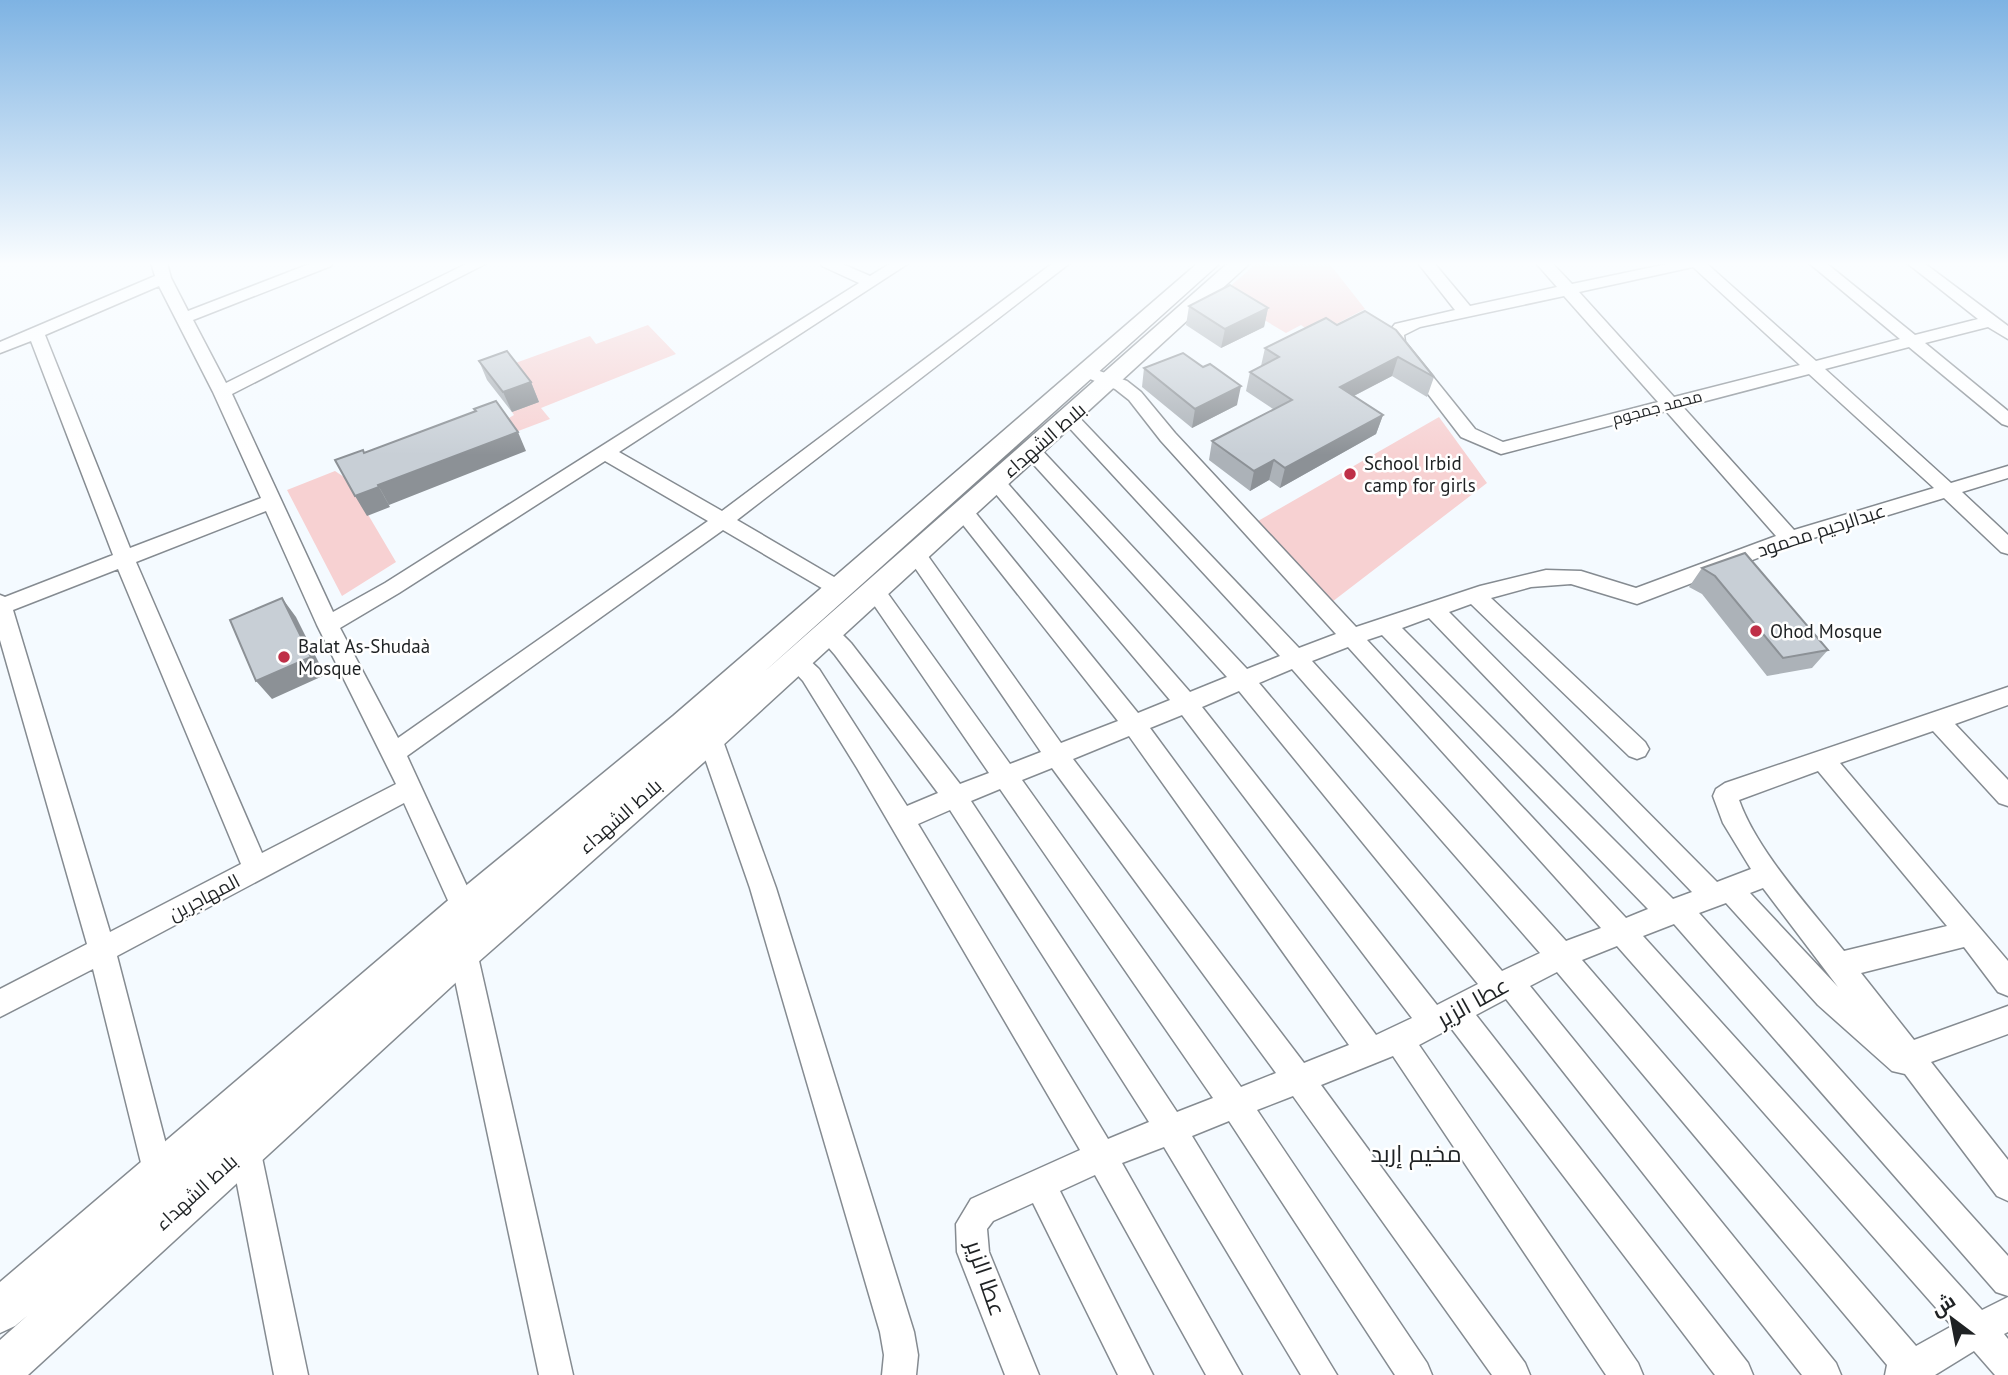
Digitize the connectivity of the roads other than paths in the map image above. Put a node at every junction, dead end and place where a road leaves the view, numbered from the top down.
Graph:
1 (48, 327) edge
2 (189, 327) edge
3 (351, 327) edge
4 (799, 327) edge
5 (978, 327) edge
6 (1146, 327) edge
7 (1159, 327) edge
8 (1404, 327) edge
9 (1604, 327) edge
10 (1766, 327) edge
11 (1893, 327) edge
12 (1968, 327) edge
13 (36, 333) junction
14 (1910, 342) junction
15 (0, 348) edge
16 (1810, 367) junction
17 (1098, 376) junction
18 (222, 392) junction
19 (1672, 403) junction
20 (1069, 417) junction
21 (2008, 420) edge
22 (1031, 450) junction
23 (603, 451) junction
24 (2008, 472) edge
25 (996, 482) junction
26 (1950, 491) junction
27 (273, 501) junction
28 (963, 511) junction
29 (721, 522) junction
30 (1790, 538) junction
31 (2008, 547) edge
32 (916, 554) junction
33 (124, 558) junction
34 (839, 589) junction
35 (874, 589) junction
36 (1475, 595) junction
37 (0, 606) edge
38 (1433, 609) junction
39 (1385, 624) junction
40 (328, 625) junction
41 (826, 632) junction
42 (1349, 636) junction
43 (1296, 659) junction
44 (796, 661) junction
45 (1243, 680) junction
46 (2008, 696) edge
47 (1186, 703) junction
48 (1938, 722) junction
49 (1133, 723) junction
50 (697, 731) junction
51 (1637, 749) dead end
52 (394, 753) junction
53 (1057, 756) junction
54 (1824, 761) junction
55 (1006, 775) junction
56 (408, 789) junction
57 (2008, 796) edge
58 (955, 797) junction
59 (903, 819) junction
60 (256, 870) junction
61 (1768, 874) junction
62 (1721, 891) junction
63 (464, 908) junction
64 (1673, 911) junction
65 (1622, 932) junction
66 (1970, 933) junction
67 (102, 951) junction
68 (463, 952) junction
69 (1561, 956) junction
70 (1841, 965) junction
71 (2008, 983) edge
72 (1503, 984) junction
73 (0, 1004) edge
74 (1445, 1017) junction
75 (2008, 1020) edge
76 (1399, 1040) junction
77 (1370, 1051) junction
78 (1910, 1056) junction
79 (1300, 1081) junction
80 (1931, 1084) junction
81 (1234, 1103) junction
82 (1171, 1129) junction
83 (245, 1147) junction
84 (1102, 1156) junction
85 (159, 1175) junction
86 (1039, 1183) junction
87 (2008, 1185) edge
88 (2008, 1280) edge
89 (0, 1311) edge
90 (2008, 1314) edge
91 (1978, 1330) junction
92 (2008, 1364) edge
93 (0, 1370) edge
94 (1909, 1372) edge
95 (291, 1375) edge
96 (556, 1375) edge
97 (899, 1375) edge
98 (1022, 1375) edge
99 (1136, 1375) edge
100 (1225, 1375) edge
101 (1320, 1375) edge
102 (1415, 1375) edge
103 (1513, 1375) edge
104 (1626, 1375) edge
105 (1736, 1375) edge
106 (1824, 1375) edge

1 - 13 street
2 - 18 street
3 - 18 street
4 - 23 street
5 - 29 street
6 - 17 main road
7 - 17 main road, بلاط الشهداء
8 - 19 street, محمد جمجوم
9 - 19 street
10 - 16 street
11 - 14 street
12 - 14 street, محمد جمجوم
13 - 15 street
13 - 33 street
14 - 16 street, محمد جمجوم
14 - 21 street
16 - 19 street, محمد جمجوم
16 - 26 street
17 - 20 main road, بلاط الشهداء
17 - 34 main road
17 - 42 street
18 - 27 street
19 - 30 street
20 - 22 main road, بلاط الشهداء
20 - 43 street
22 - 25 main road, بلاط الشهداء
22 - 45 street
23 - 29 street
23 - 40 street
24 - 26 street, عبدالرحيم محمود
25 - 28 main road, بلاط الشهداء
25 - 47 street
26 - 30 street, عبدالرحيم محمود
26 - 31 street
27 - 33 street
27 - 40 street
28 - 32 main road, بلاط الشهداء
28 - 49 street
29 - 34 street
29 - 52 street
30 - 36 street, عبدالرحيم محمود
32 - 35 main road, بلاط الشهداء
32 - 53 street
33 - 37 street
33 - 60 street
34 - 50 main road
35 - 41 main road, بلاط الشهداء
35 - 55 street
36 - 38 street
36 - 51 street
37 - 67 street
38 - 39 street
38 - 62 street
39 - 42 street
39 - 64 street
40 - 52 street
41 - 44 main road, بلاط الشهداء
41 - 58 street
42 - 43 street
42 - 65 street
43 - 45 street
43 - 69 street
44 - 50 main road, بلاط الشهداء
44 - 59 street
45 - 47 street
45 - 72 street
46 - 48 street
47 - 49 street
47 - 74 street
48 - 54 street
48 - 57 street
49 - 53 street
49 - 77 street
50 - 63 main road
50 - 68 main road, بلاط الشهداء
50 - 97 street
52 - 56 street
53 - 55 street
53 - 79 street
54 - 61 street
54 - 66 street
55 - 58 street
55 - 81 street
56 - 60 street, المهاجرين
56 - 63 street
58 - 59 street
58 - 82 street
59 - 84 street
60 - 67 street, المهاجرين
61 - 62 street, عطا الزير
61 - 70 street
62 - 64 street, عطا الزير
62 - 80 street
63 - 85 main road
64 - 65 street, عطا الزير
64 - 88 street
65 - 69 street, عطا الزير
65 - 91 street
66 - 70 street
66 - 71 street
67 - 73 street, المهاجرين
67 - 85 street
68 - 83 main road, بلاط الشهداء
68 - 96 street
69 - 72 street, عطا الزير
69 - 94 street
70 - 78 street
72 - 74 street, عطا الزير
72 - 106 street
74 - 76 street, عطا الزير
74 - 105 street
75 - 78 street
76 - 77 street, عطا الزير
76 - 104 street
77 - 79 street, عطا الزير
78 - 80 street
79 - 81 street, عطا الزير
79 - 103 street
80 - 87 street
81 - 82 street, عطا الزير
81 - 102 street
82 - 84 street, عطا الزير
82 - 101 street
83 - 93 main road, بلاط الشهداء
83 - 95 street
84 - 86 street, عطا الزير
84 - 100 street
85 - 89 main road
86 - 98 street, عطا الزير
86 - 99 street
90 - 91 street
91 - 92 street
91 - 94 street

